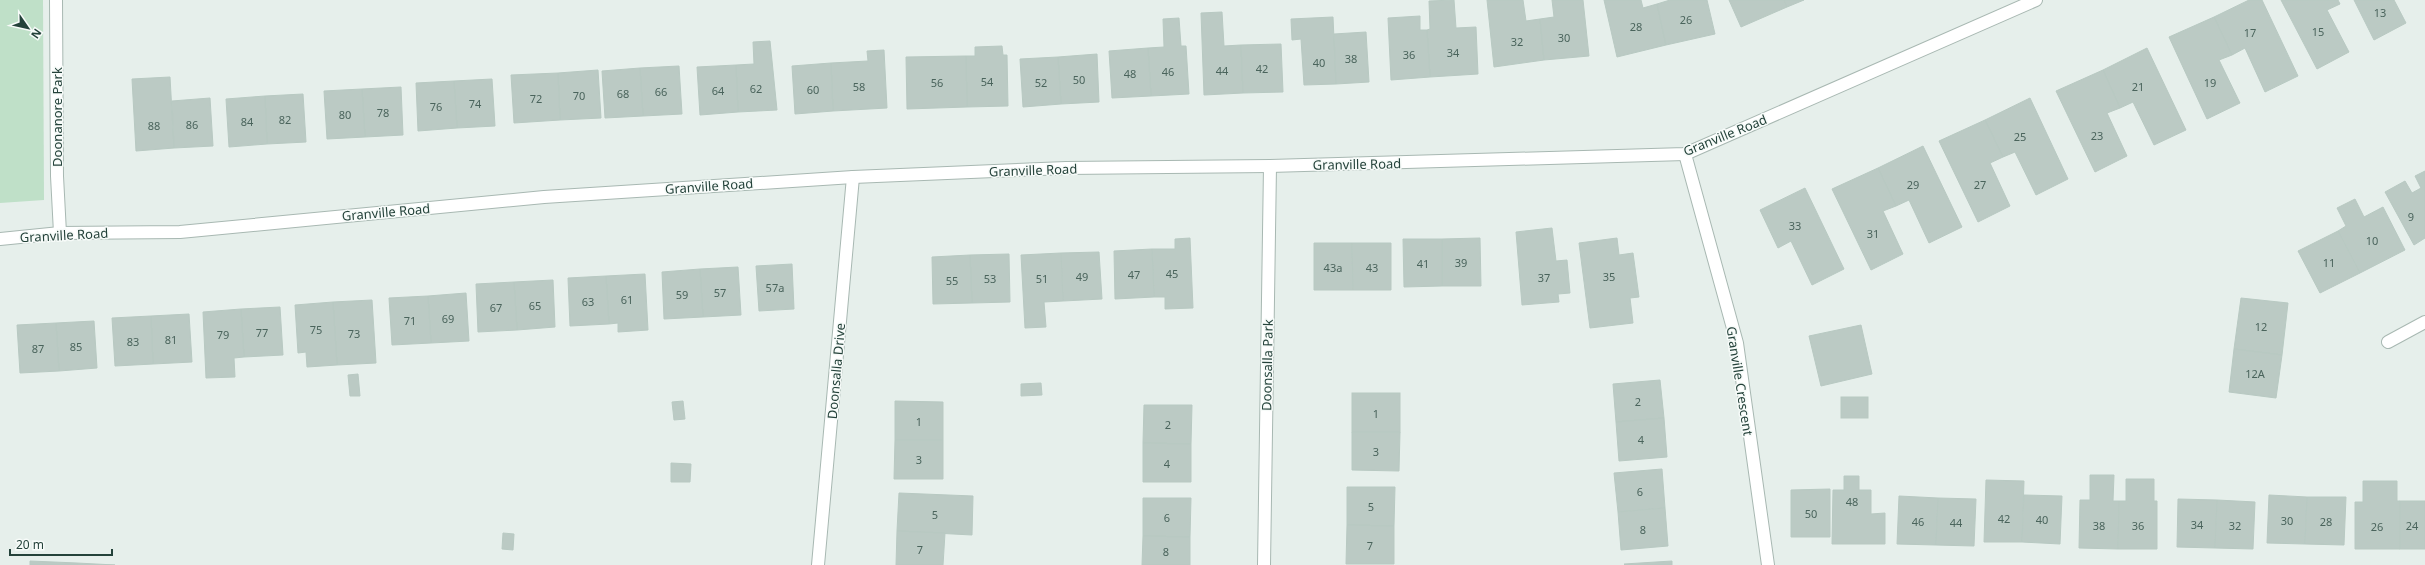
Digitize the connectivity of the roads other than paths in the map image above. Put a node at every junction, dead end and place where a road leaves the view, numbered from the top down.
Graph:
1 (56, 0) edge
2 (2036, 0) edge
3 (1685, 154) junction
4 (1270, 166) junction
5 (854, 177) junction
6 (60, 233) junction
7 (0, 239) edge
8 (2425, 322) edge
9 (2388, 342) dead end
10 (818, 565) edge
11 (1264, 565) edge
12 (1768, 565) edge

1 - 6 street, Doonanore Park
2 - 3 street, Granville Road
3 - 4 street, Granville Road
3 - 12 street, Granville Crescent
4 - 5 street, Granville Road
4 - 11 street, Doonsalla Park
5 - 6 street, Granville Road
5 - 10 street, Doonsalla Drive
6 - 7 street, Granville Road
8 - 9 street

